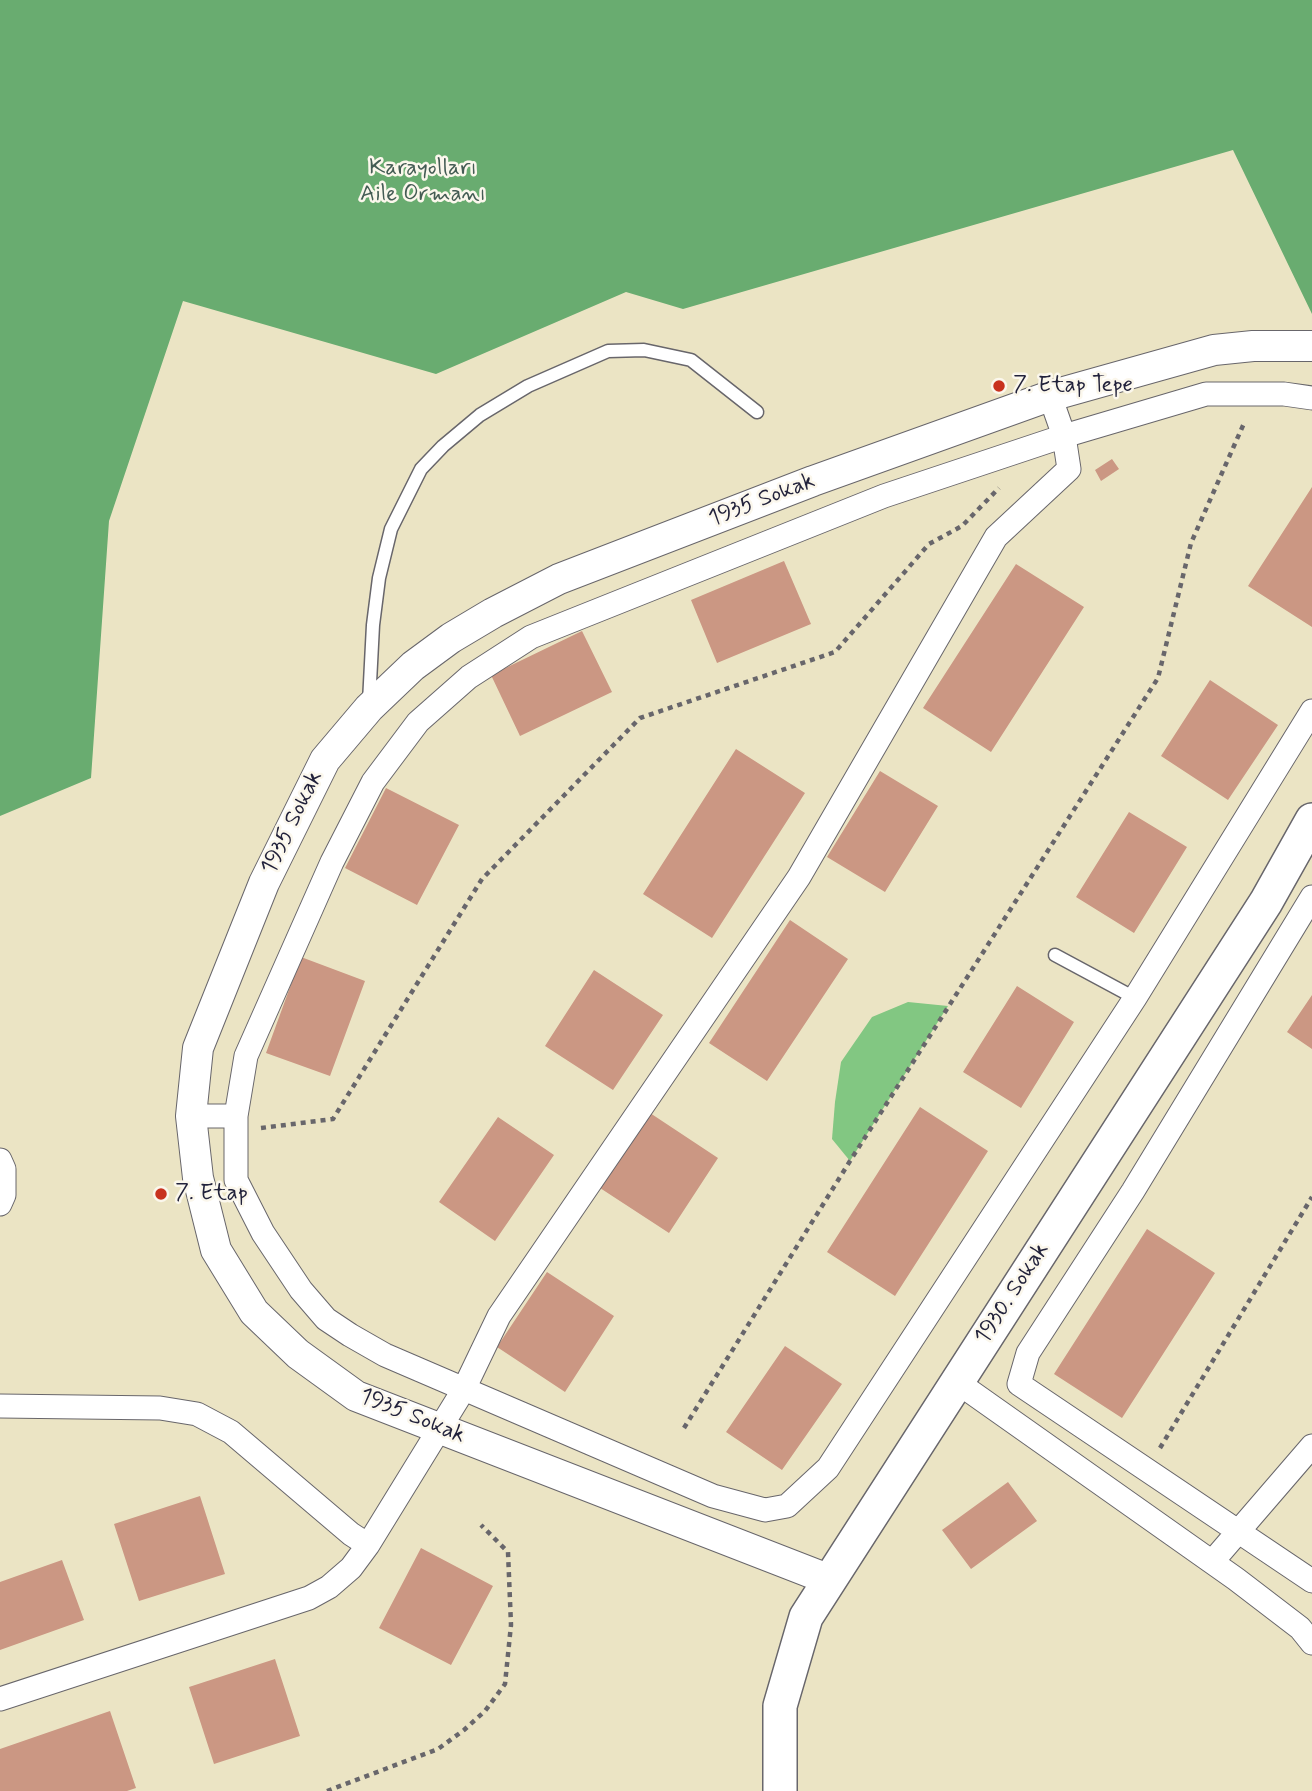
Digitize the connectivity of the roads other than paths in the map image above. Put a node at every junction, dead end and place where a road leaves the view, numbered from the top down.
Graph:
1 (1312, 346) edge
2 (1050, 396) junction
3 (1312, 398) edge
4 (757, 412) dead end
5 (1064, 436) junction
6 (369, 708) junction
7 (1312, 711) edge
8 (1312, 820) edge
9 (1312, 897) edge
10 (1055, 955) dead end
11 (1135, 998) junction
12 (191, 1116) junction
13 (236, 1124) junction
14 (0, 1160) edge
15 (0, 1204) edge
16 (957, 1382) junction
17 (464, 1389) junction
18 (0, 1406) edge
19 (439, 1429) junction
20 (1312, 1446) edge
21 (1238, 1531) junction
22 (368, 1545) junction
23 (1212, 1562) junction
24 (830, 1580) junction
25 (1312, 1581) edge
26 (1312, 1643) edge
27 (0, 1699) edge
28 (780, 1791) edge

1 - 2 street, 1935 Sokak
2 - 5 street
2 - 6 street, 1935 Sokak
3 - 5 street
4 - 6 lane
5 - 13 street
5 - 17 street
6 - 12 street, 1935 Sokak
7 - 11 street
8 - 16 main road, 1930. Sokak
9 - 21 street
10 - 11 lane
11 - 17 street
12 - 13 street
12 - 19 street, 1935 Sokak
13 - 17 street
14 - 15 street
16 - 23 street
16 - 24 main road, 1930. Sokak
17 - 19 street
18 - 22 street
19 - 22 street
19 - 24 street, 1935 Sokak
20 - 21 street
21 - 23 street
21 - 25 street
22 - 27 street
23 - 26 street
24 - 28 main road, 1930. Sokak

